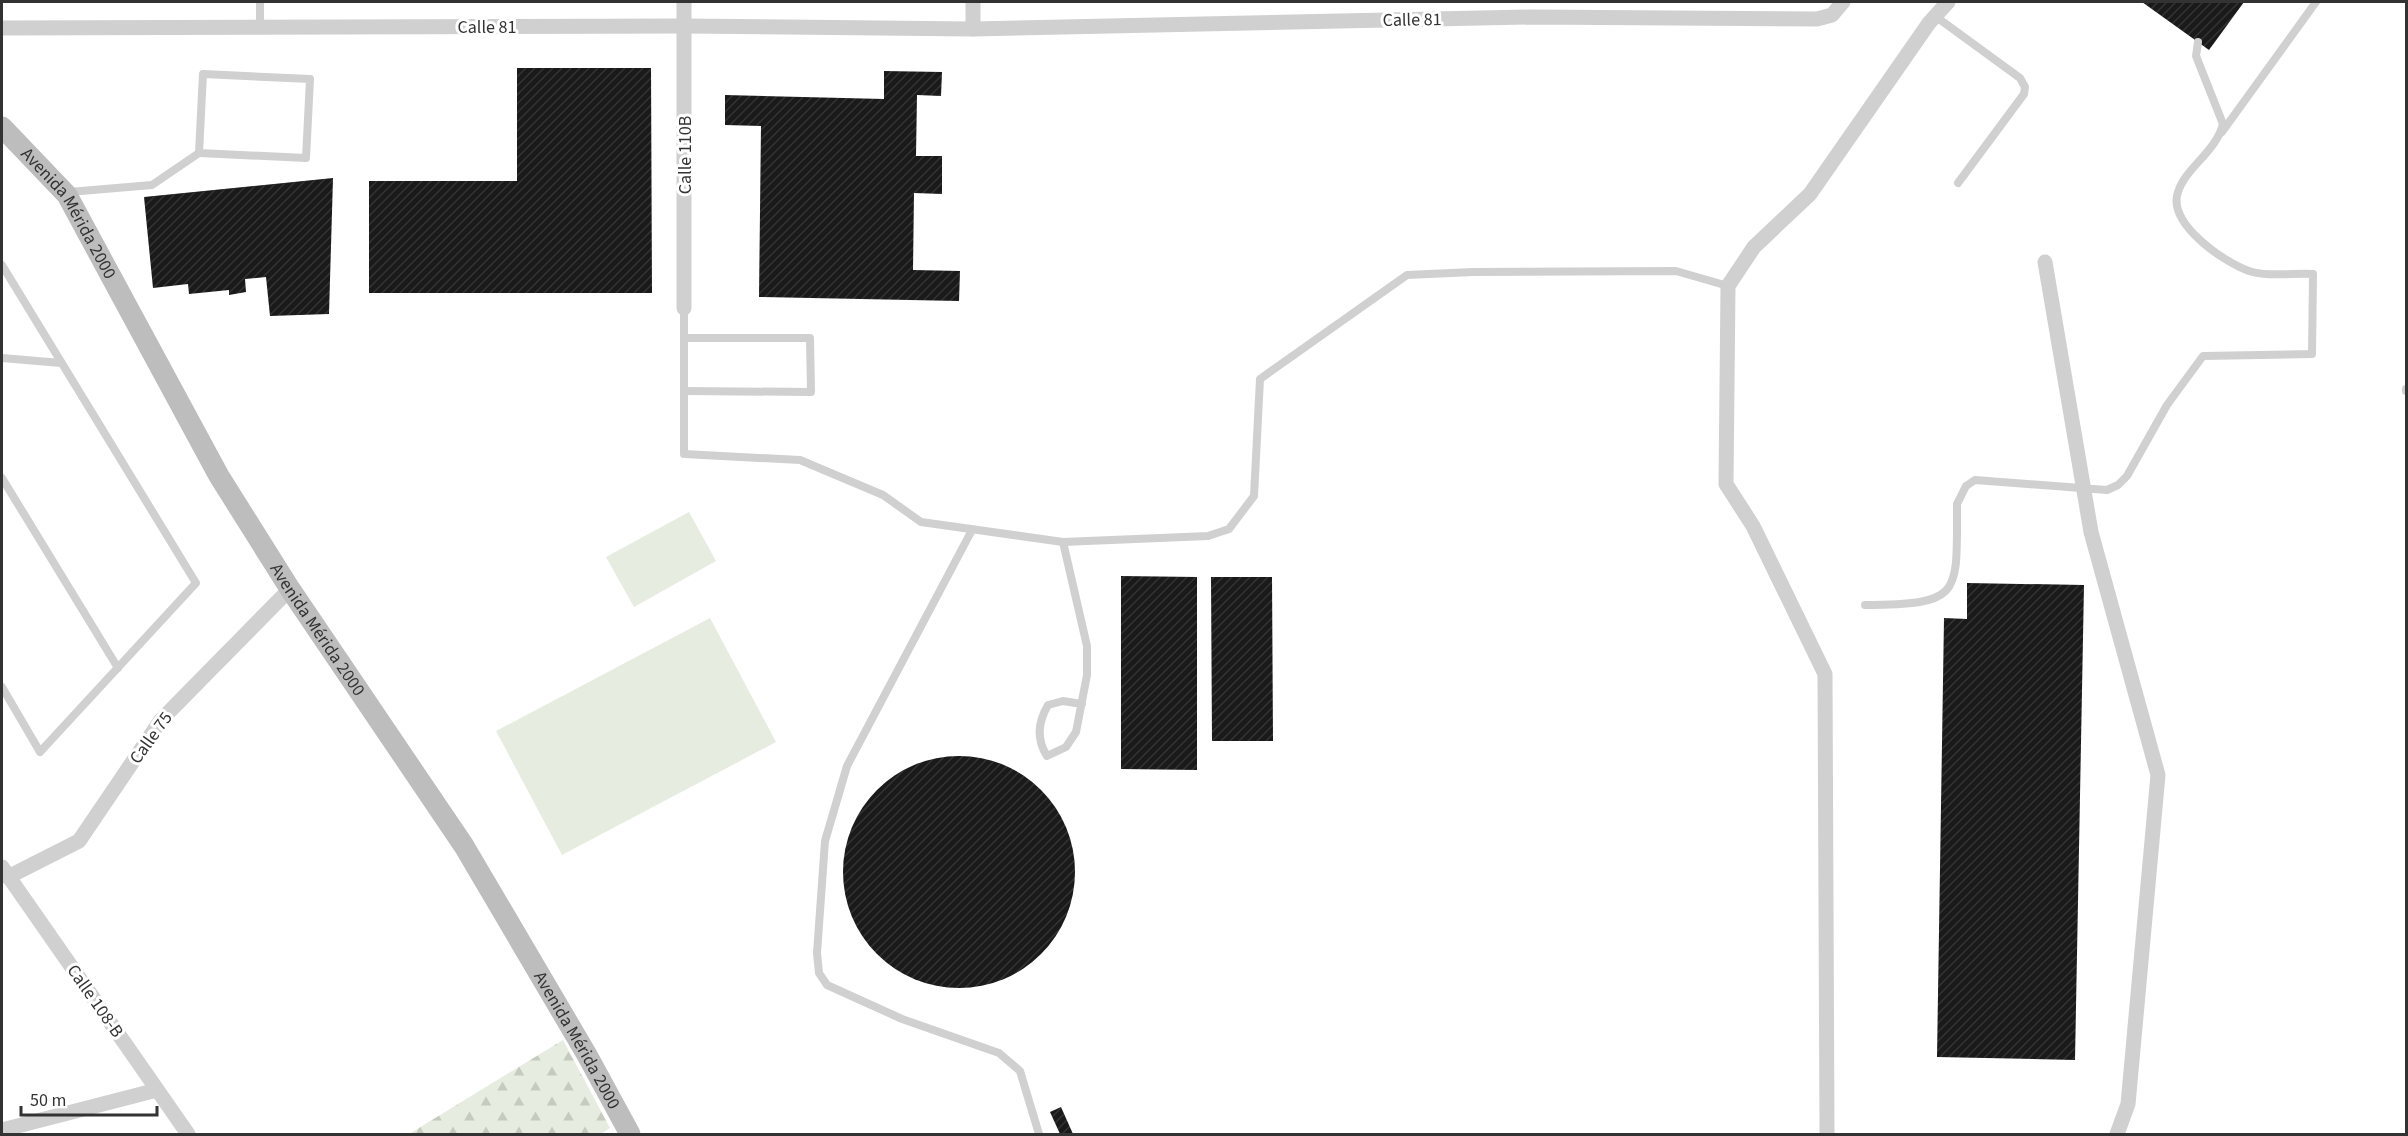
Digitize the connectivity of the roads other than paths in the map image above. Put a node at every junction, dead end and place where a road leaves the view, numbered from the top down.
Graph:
1 (260, 2) edge
2 (684, 2) edge
3 (973, 2) edge
4 (1843, 2) edge
5 (1948, 2) edge
6 (2316, 2) edge
7 (1935, 16) junction
8 (685, 26) junction
9 (260, 27) junction
10 (2, 28) edge
11 (973, 29) junction
12 (2198, 42) dead end
13 (2, 127) edge
14 (2220, 136) junction
15 (199, 153) junction
16 (1958, 183) dead end
17 (64, 192) junction
18 (2045, 262) dead end
19 (2, 265) edge
20 (1728, 286) junction
21 (684, 308) joint
22 (684, 338) junction
23 (2, 358) edge
24 (61, 363) junction
25 (684, 391) junction
26 (2, 478) edge
27 (2083, 487) junction
28 (972, 530) junction
29 (1063, 542) junction
30 (290, 589) junction
31 (1865, 605) dead end
32 (118, 668) junction
33 (2, 687) edge
34 (1082, 704) junction
35 (5, 872) edge
36 (157, 1090) junction
37 (2, 1130) edge
38 (188, 1134) edge
39 (630, 1134) edge
40 (1039, 1134) edge
41 (1827, 1134) edge
42 (2117, 1134) edge

1 - 9 lane
2 - 8 street, Calle 110B
3 - 11 street
4 - 11 street, Calle 81
5 - 7 street
6 - 14 lane
7 - 16 lane
7 - 20 street
8 - 9 street, Calle 81
8 - 11 street, Calle 81
8 - 21 street, Calle 110B
9 - 10 street, Calle 81
12 - 14 lane
13 - 17 main road, Avenida Mérida 2000
14 - 27 lane
15 - 15 lane
15 - 17 lane
17 - 30 main road, Avenida Mérida 2000
18 - 27 street
19 - 24 lane
20 - 29 lane
20 - 41 street
21 - 22 lane
22 - 25 lane
22 - 25 lane
23 - 24 lane
24 - 32 lane
25 - 28 lane
26 - 32 lane
27 - 31 lane
27 - 42 street
28 - 29 lane
28 - 40 lane
29 - 34 lane
30 - 35 street, Calle 75
30 - 39 main road, Avenida Mérida 2000
32 - 33 lane
34 - 34 lane
35 - 36 street, Calle 108-B
36 - 37 street
36 - 38 street, Calle 108-B

